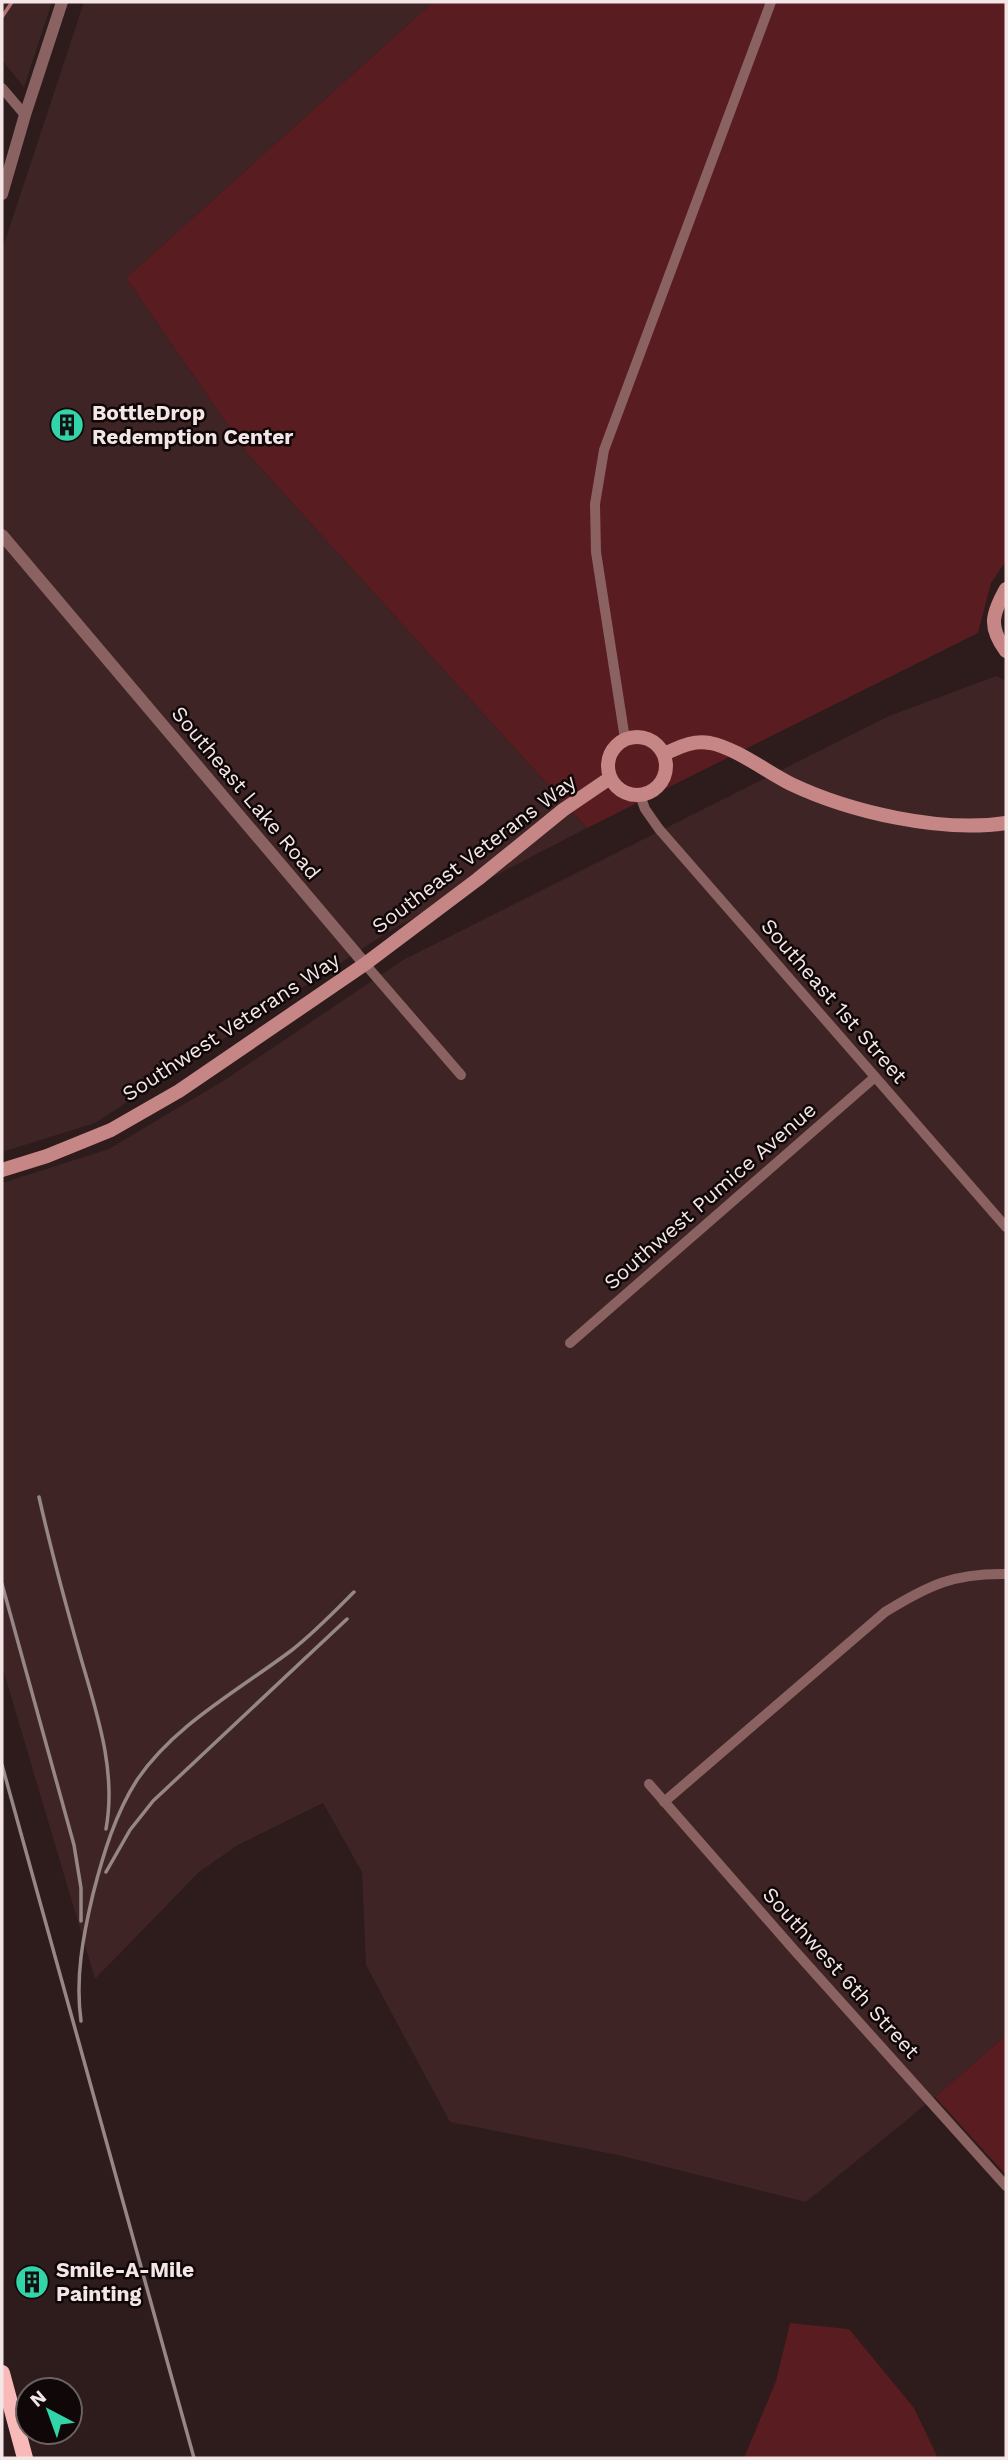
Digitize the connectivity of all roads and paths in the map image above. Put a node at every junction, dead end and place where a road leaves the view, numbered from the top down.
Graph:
1 (62, 2) edge
2 (771, 2) edge
3 (2, 88) edge
4 (24, 115) junction
5 (2, 194) edge
6 (2, 535) edge
7 (1006, 589) edge
8 (1006, 651) edge
9 (625, 739) junction
10 (664, 754) junction
11 (610, 778) junction
12 (640, 795) junction
13 (1006, 823) edge
14 (365, 964) junction
15 (461, 1075) dead end
16 (875, 1077) junction
17 (2, 1170) edge
18 (1006, 1227) edge
19 (570, 1343) dead end
20 (1006, 1574) edge
21 (649, 1784) dead end
22 (664, 1802) junction
23 (1006, 2186) edge
24 (2, 2373) edge
25 (25, 2458) edge

1 - 4 street
2 - 9 street
3 - 4 street
4 - 5 street
6 - 14 street, Southeast Lake Road
7 - 8 main road
9 - 10 main road
9 - 11 main road
10 - 12 main road
10 - 13 main road
11 - 12 main road
11 - 14 main road, Southeast Veterans Way
12 - 16 street, Southeast 1st Street
14 - 15 street, Southeast Lake Road
14 - 17 main road, Southwest Veterans Way
16 - 18 street, Southeast 1st Street
16 - 19 street, Southwest Pumice Avenue
20 - 22 street
21 - 22 street, Southwest 6th Street
22 - 23 street, Southwest 6th Street
24 - 25 highway

